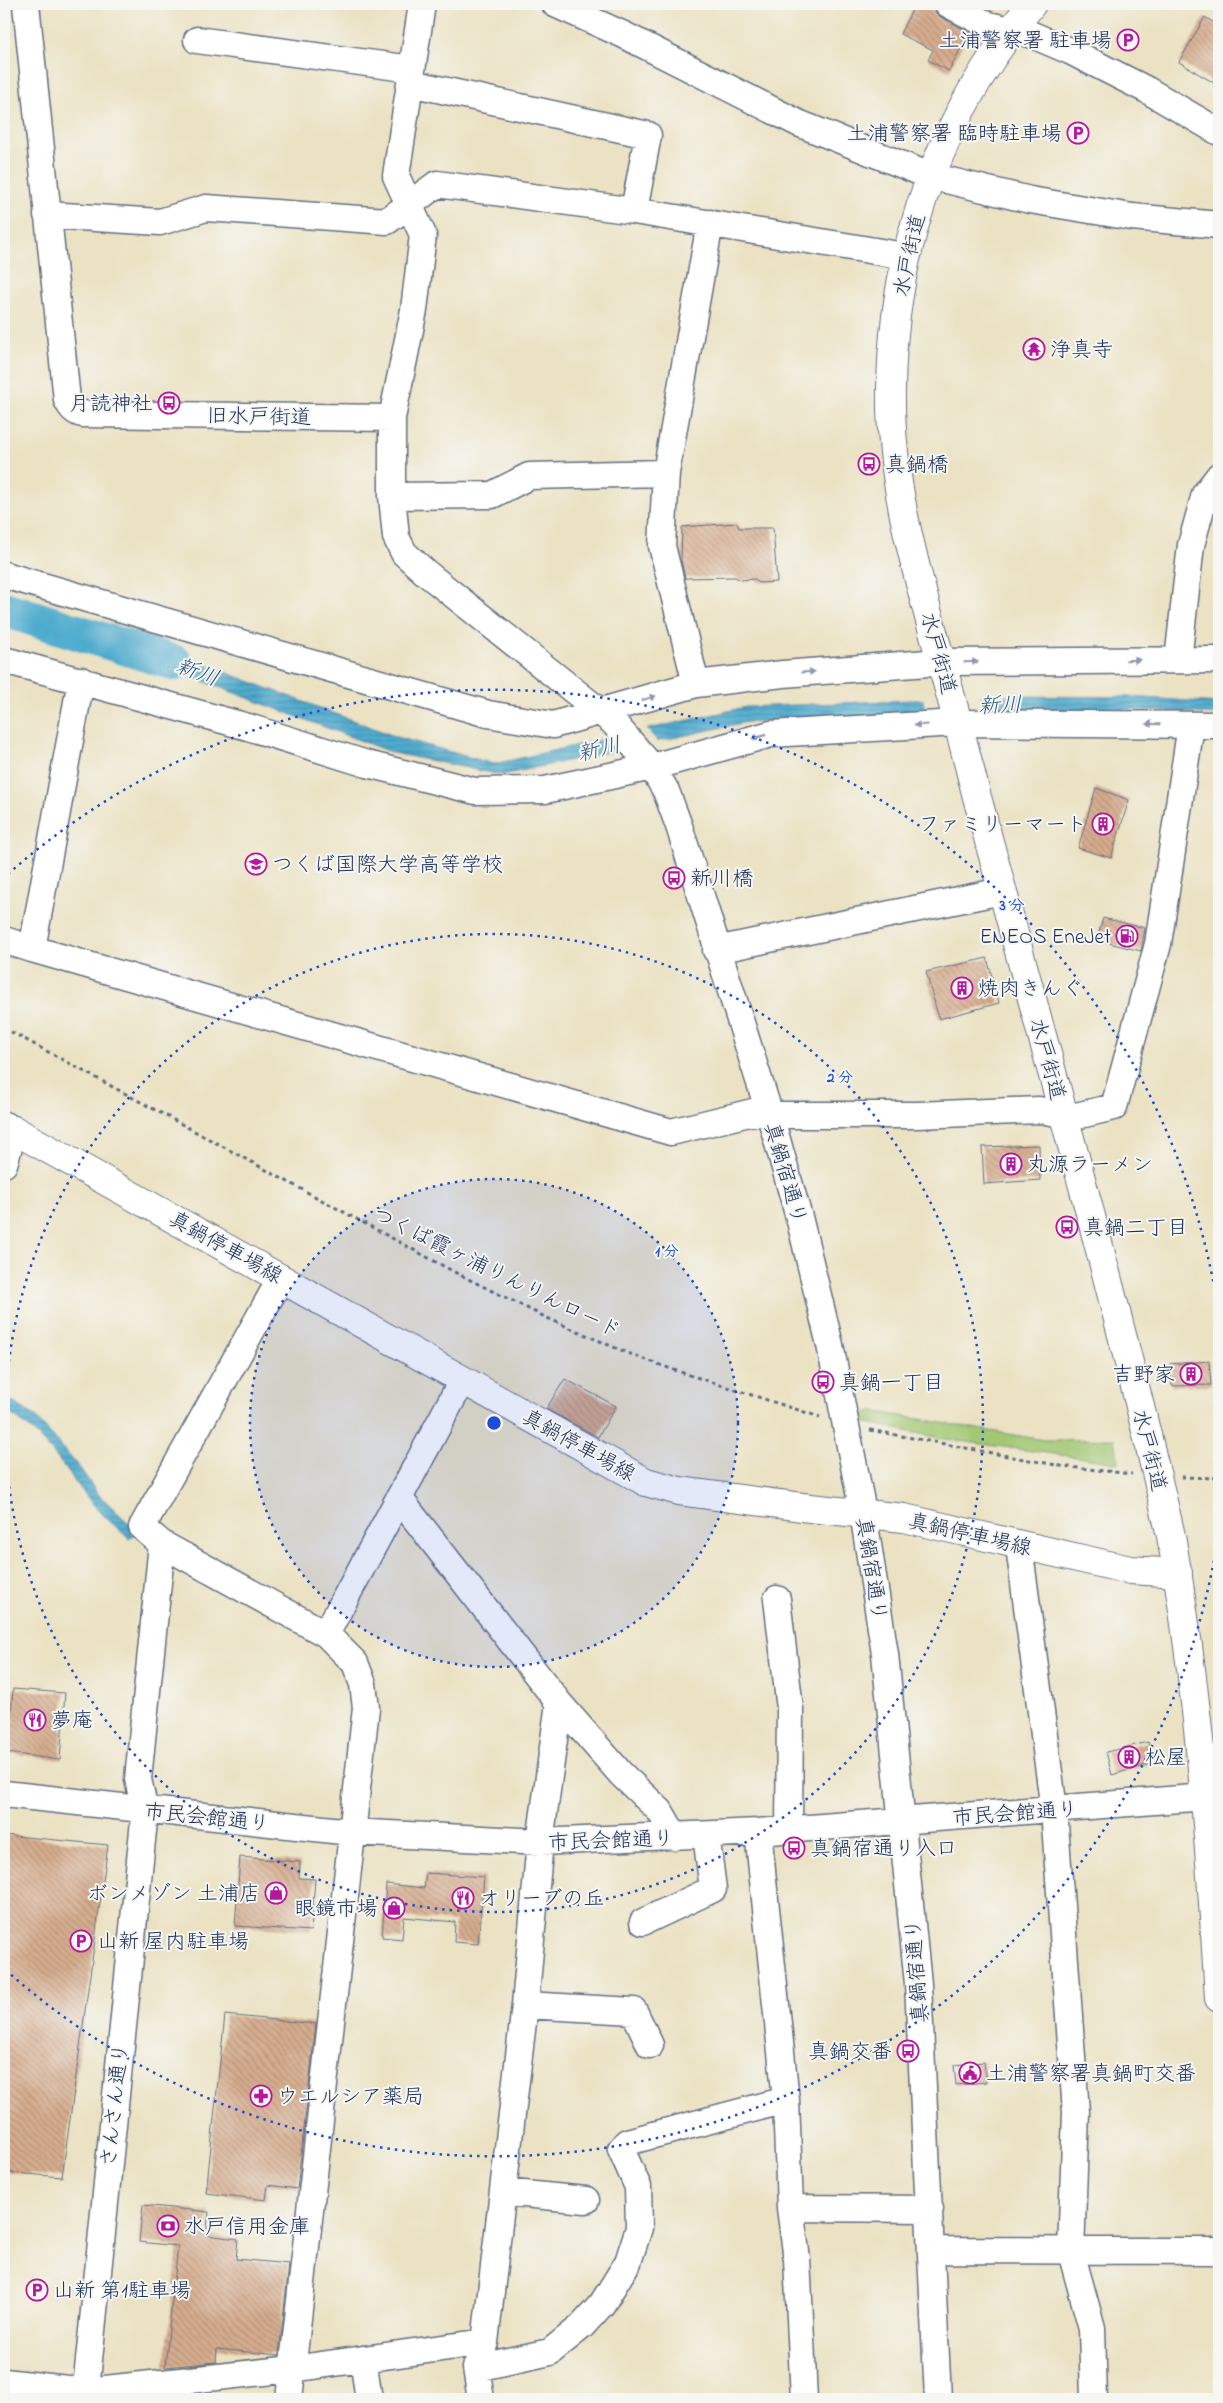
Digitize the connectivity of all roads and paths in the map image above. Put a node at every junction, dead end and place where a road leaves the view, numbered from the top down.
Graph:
1 (26, 4) edge
2 (422, 4) edge
3 (555, 4) edge
4 (948, 4) edge
5 (1032, 4) edge
6 (1011, 29) junction
7 (196, 40) dead end
8 (411, 76) junction
9 (1219, 132) edge
10 (930, 176) junction
11 (410, 203) junction
12 (634, 211) junction
13 (47, 215) junction
14 (710, 223) junction
15 (1219, 225) edge
16 (905, 256) junction
17 (392, 418) junction
18 (666, 473) junction
19 (1215, 491) edge
20 (392, 496) junction
21 (4, 575) edge
22 (4, 660) edge
23 (1178, 660) junction
24 (1219, 660) edge
25 (943, 667) junction
26 (81, 680) junction
27 (696, 684) junction
28 (607, 717) junction
29 (957, 720) junction
30 (1191, 725) junction
31 (1219, 725) edge
32 (646, 759) junction
33 (1002, 890) junction
34 (4, 940) edge
35 (32, 949) junction
36 (716, 950) junction
37 (4, 1028) edge
38 (1062, 1113) junction
39 (770, 1115) junction
40 (9, 1127) edge
41 (4, 1164) edge
42 (281, 1278) junction
43 (462, 1381) junction
44 (846, 1424) junction
45 (1157, 1477) junction
46 (1219, 1478) edge
47 (398, 1498) junction
48 (863, 1512) junction
49 (162, 1544) junction
50 (1020, 1546) junction
51 (1178, 1573) junction
52 (777, 1599) dead end
53 (326, 1634) junction
54 (559, 1703) junction
55 (4, 1794) edge
56 (1211, 1797) edge
57 (1054, 1810) junction
58 (145, 1811) junction
59 (903, 1821) junction
60 (789, 1830) junction
61 (351, 1832) junction
62 (758, 1832) junction
63 (706, 1835) junction
64 (675, 1837) junction
65 (540, 1842) junction
66 (643, 1922) dead end
67 (1219, 1998) edge
68 (525, 2005) junction
69 (650, 2045) dead end
70 (786, 2100) junction
71 (503, 2192) junction
72 (586, 2200) dead end
73 (790, 2208) junction
74 (930, 2209) junction
75 (932, 2250) junction
76 (1219, 2251) edge
77 (1071, 2252) junction
78 (485, 2342) junction
79 (363, 2359) junction
80 (476, 2368) junction
81 (292, 2369) junction
82 (4, 2382) edge
83 (85, 2395) edge
84 (289, 2399) edge
85 (369, 2399) edge
86 (481, 2399) edge
87 (804, 2399) edge
88 (938, 2399) edge
89 (1094, 2399) edge

1 - 13 street, 旧水戸街道
2 - 8 street
3 - 10 street
4 - 6 street
5 - 6 main road, 水戸街道
6 - 9 street
6 - 10 main road, 水戸街道
7 - 8 street
8 - 11 street
8 - 12 street
10 - 15 street
10 - 16 main road, 水戸街道
11 - 12 street
11 - 13 street
11 - 17 street
12 - 14 street
13 - 17 street, 旧水戸街道
14 - 16 street
14 - 18 street
16 - 25 main road, 水戸街道
17 - 20 street
18 - 20 street
18 - 27 street
19 - 23 street
20 - 28 street
21 - 28 street
22 - 26 street
23 - 24 street
25 -> 23 street
27 -> 25 street
25 - 29 main road, 水戸街道
26 - 32 street
26 - 35 street
28 -> 27 street
28 - 32 street
30 -> 29 street
29 -> 32 street
29 - 33 main road, 水戸街道
30 - 31 street
30 - 38 street
32 - 36 street, 真鍋宿通り
33 - 36 street
33 - 38 main road, 水戸街道
34 - 35 street
35 - 39 street
36 - 39 street, 真鍋宿通り
37 - 44 path, つくば霞ヶ浦りんりんロード
38 - 39 street
38 - 45 main road, 水戸街道
39 - 44 street, 真鍋宿通り
40 - 41 street
40 - 42 main road, 真鍋停車場線
42 - 43 main road, 真鍋停車場線
42 - 49 street
43 - 47 street
43 - 48 main road, 真鍋停車場線
44 - 45 path, つくば霞ヶ浦りんりんロード
44 - 48 street, 真鍋宿通り
45 - 46 path, つくば霞ヶ浦りんりんロード
45 - 51 main road, 水戸街道
47 - 53 street
47 - 54 street
48 - 50 main road, 真鍋停車場線
48 - 59 street, 真鍋宿通り
49 - 53 street
49 - 58 street, さんさん通り
50 - 51 main road, 真鍋停車場線
50 - 57 street
51 - 56 main road, 水戸街道
52 - 60 street
53 - 61 street
54 - 64 street
54 - 65 street
55 - 58 street, 市民会館通り
56 - 57 street, 市民会館通り
56 - 67 main road, 水戸街道
57 - 59 street, 市民会館通り
57 - 77 street
58 - 61 street, 市民会館通り
58 - 83 street, さんさん通り
59 - 60 street, 市民会館通り
59 - 74 street, 真鍋宿通り
60 - 62 street, 市民会館通り
61 - 65 street, 市民会館通り
61 - 81 street
62 - 63 street, 市民会館通り
62 - 70 street
63 - 64 street, 市民会館通り
63 - 66 street
64 - 65 street, 市民会館通り
65 - 68 street
68 - 69 street
68 - 71 street
70 - 73 street
70 - 80 street
71 - 72 street
71 - 78 street
73 - 74 street
73 - 87 street
74 - 75 street, 真鍋宿通り
75 - 77 street
75 - 88 street, 真鍋宿通り
76 - 77 street
77 - 89 street
78 - 79 street
78 - 80 street
79 - 81 street
79 - 85 street
80 - 86 street
81 - 83 street
81 - 84 street
82 - 83 street

